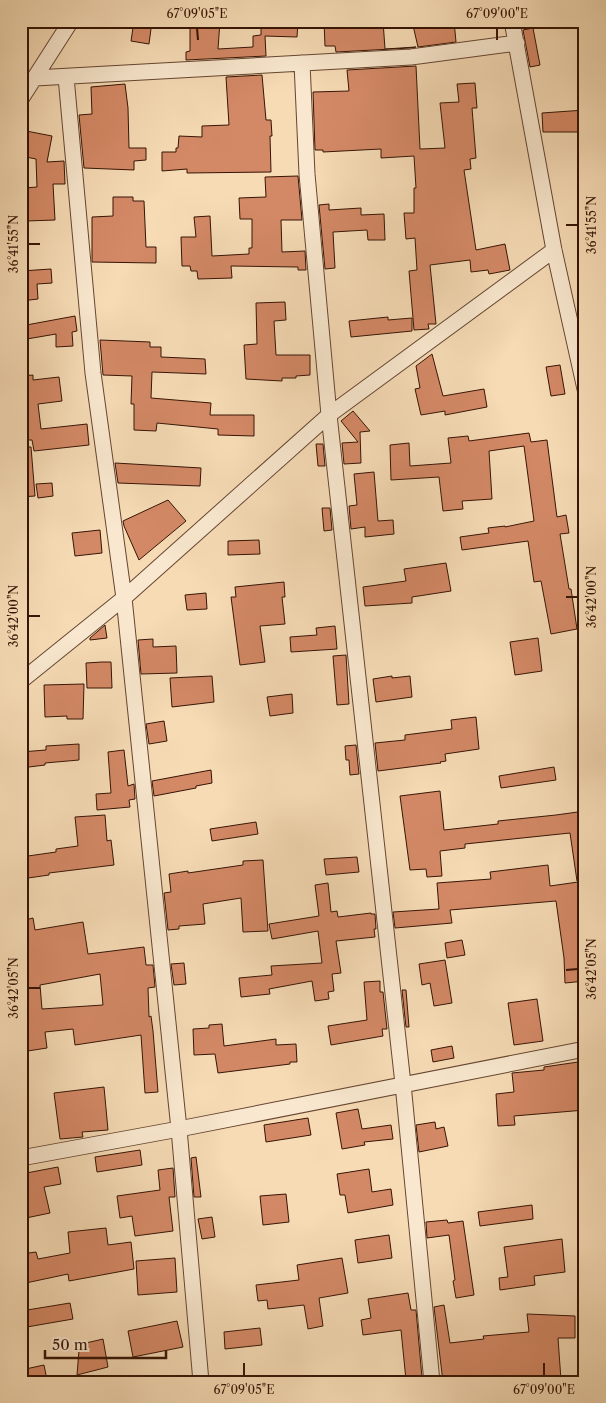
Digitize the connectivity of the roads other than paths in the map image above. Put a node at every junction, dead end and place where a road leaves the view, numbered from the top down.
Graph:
1 (71, 21) edge
2 (512, 21) edge
3 (517, 43) junction
4 (302, 63) junction
5 (66, 77) junction
6 (35, 78) junction
7 (21, 98) edge
8 (554, 250) junction
9 (585, 321) edge
10 (573, 331) junction
11 (585, 389) edge
12 (329, 415) junction
13 (124, 598) junction
14 (21, 681) edge
15 (585, 1049) edge
16 (403, 1084) junction
17 (178, 1129) junction
18 (21, 1158) edge
19 (201, 1382) edge
20 (432, 1382) edge

1 - 6 street
2 - 3 street
3 - 4 street
3 - 8 street
4 - 5 street
4 - 12 street
5 - 6 street
5 - 13 street
6 - 7 street
8 - 10 street
8 - 12 street
9 - 10 street
10 - 11 street
12 - 13 street
12 - 16 street
13 - 14 street
13 - 17 street
15 - 16 street
16 - 17 street
16 - 20 street
17 - 18 street
17 - 19 street

